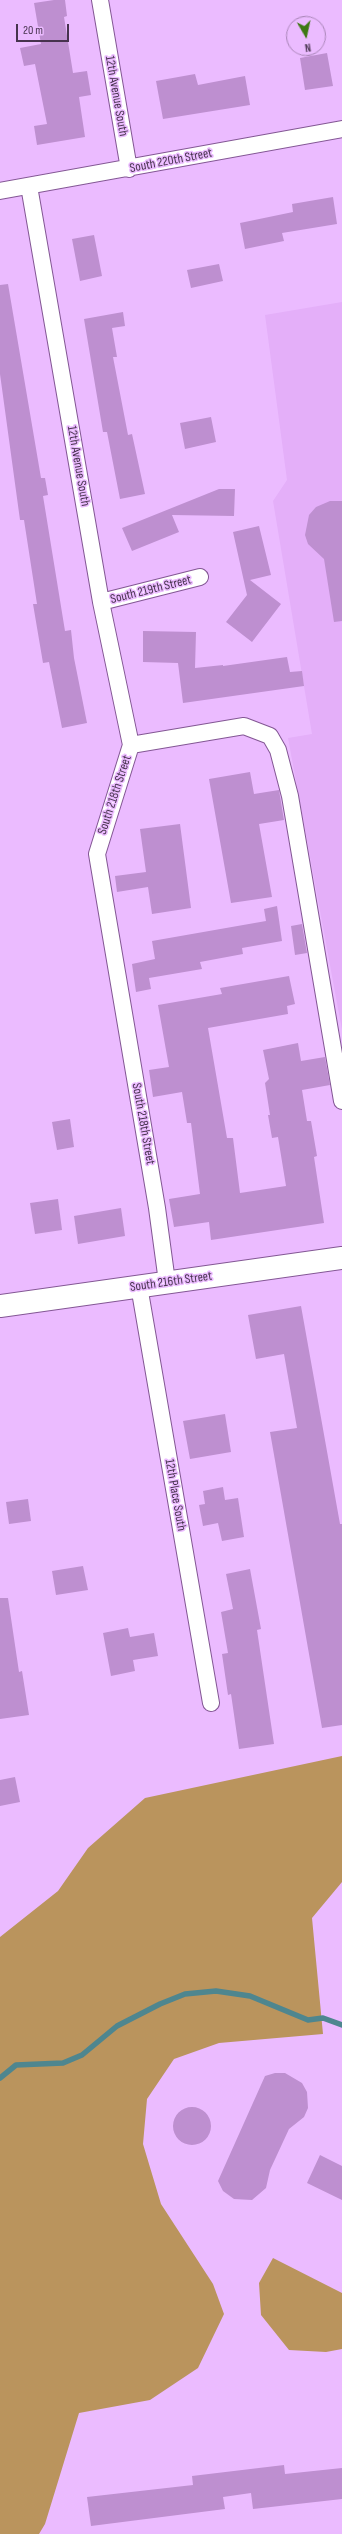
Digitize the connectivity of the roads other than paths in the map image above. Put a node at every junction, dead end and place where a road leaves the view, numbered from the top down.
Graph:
1 (100, 0) edge
2 (342, 129) edge
3 (129, 169) junction
4 (29, 186) junction
5 (0, 191) edge
6 (200, 577) dead end
7 (101, 602) junction
8 (131, 745) junction
9 (342, 1101) edge
10 (342, 1258) edge
11 (168, 1282) junction
12 (139, 1286) junction
13 (0, 1306) edge
14 (211, 1703) dead end

1 - 3 street, 12th Avenue South
2 - 3 street, South 220th Street
3 - 4 street, South 220th Street
4 - 5 street, South 220th Street
4 - 7 street, 12th Avenue South
6 - 7 street, South 219th Street
7 - 8 street, 12th Avenue South
8 - 9 street, South 218th Street
8 - 11 street, South 218th Street
10 - 11 main road, South 216th Street
11 - 12 main road, South 216th Street
12 - 13 main road, South 216th Street
12 - 14 street, 12th Place South

